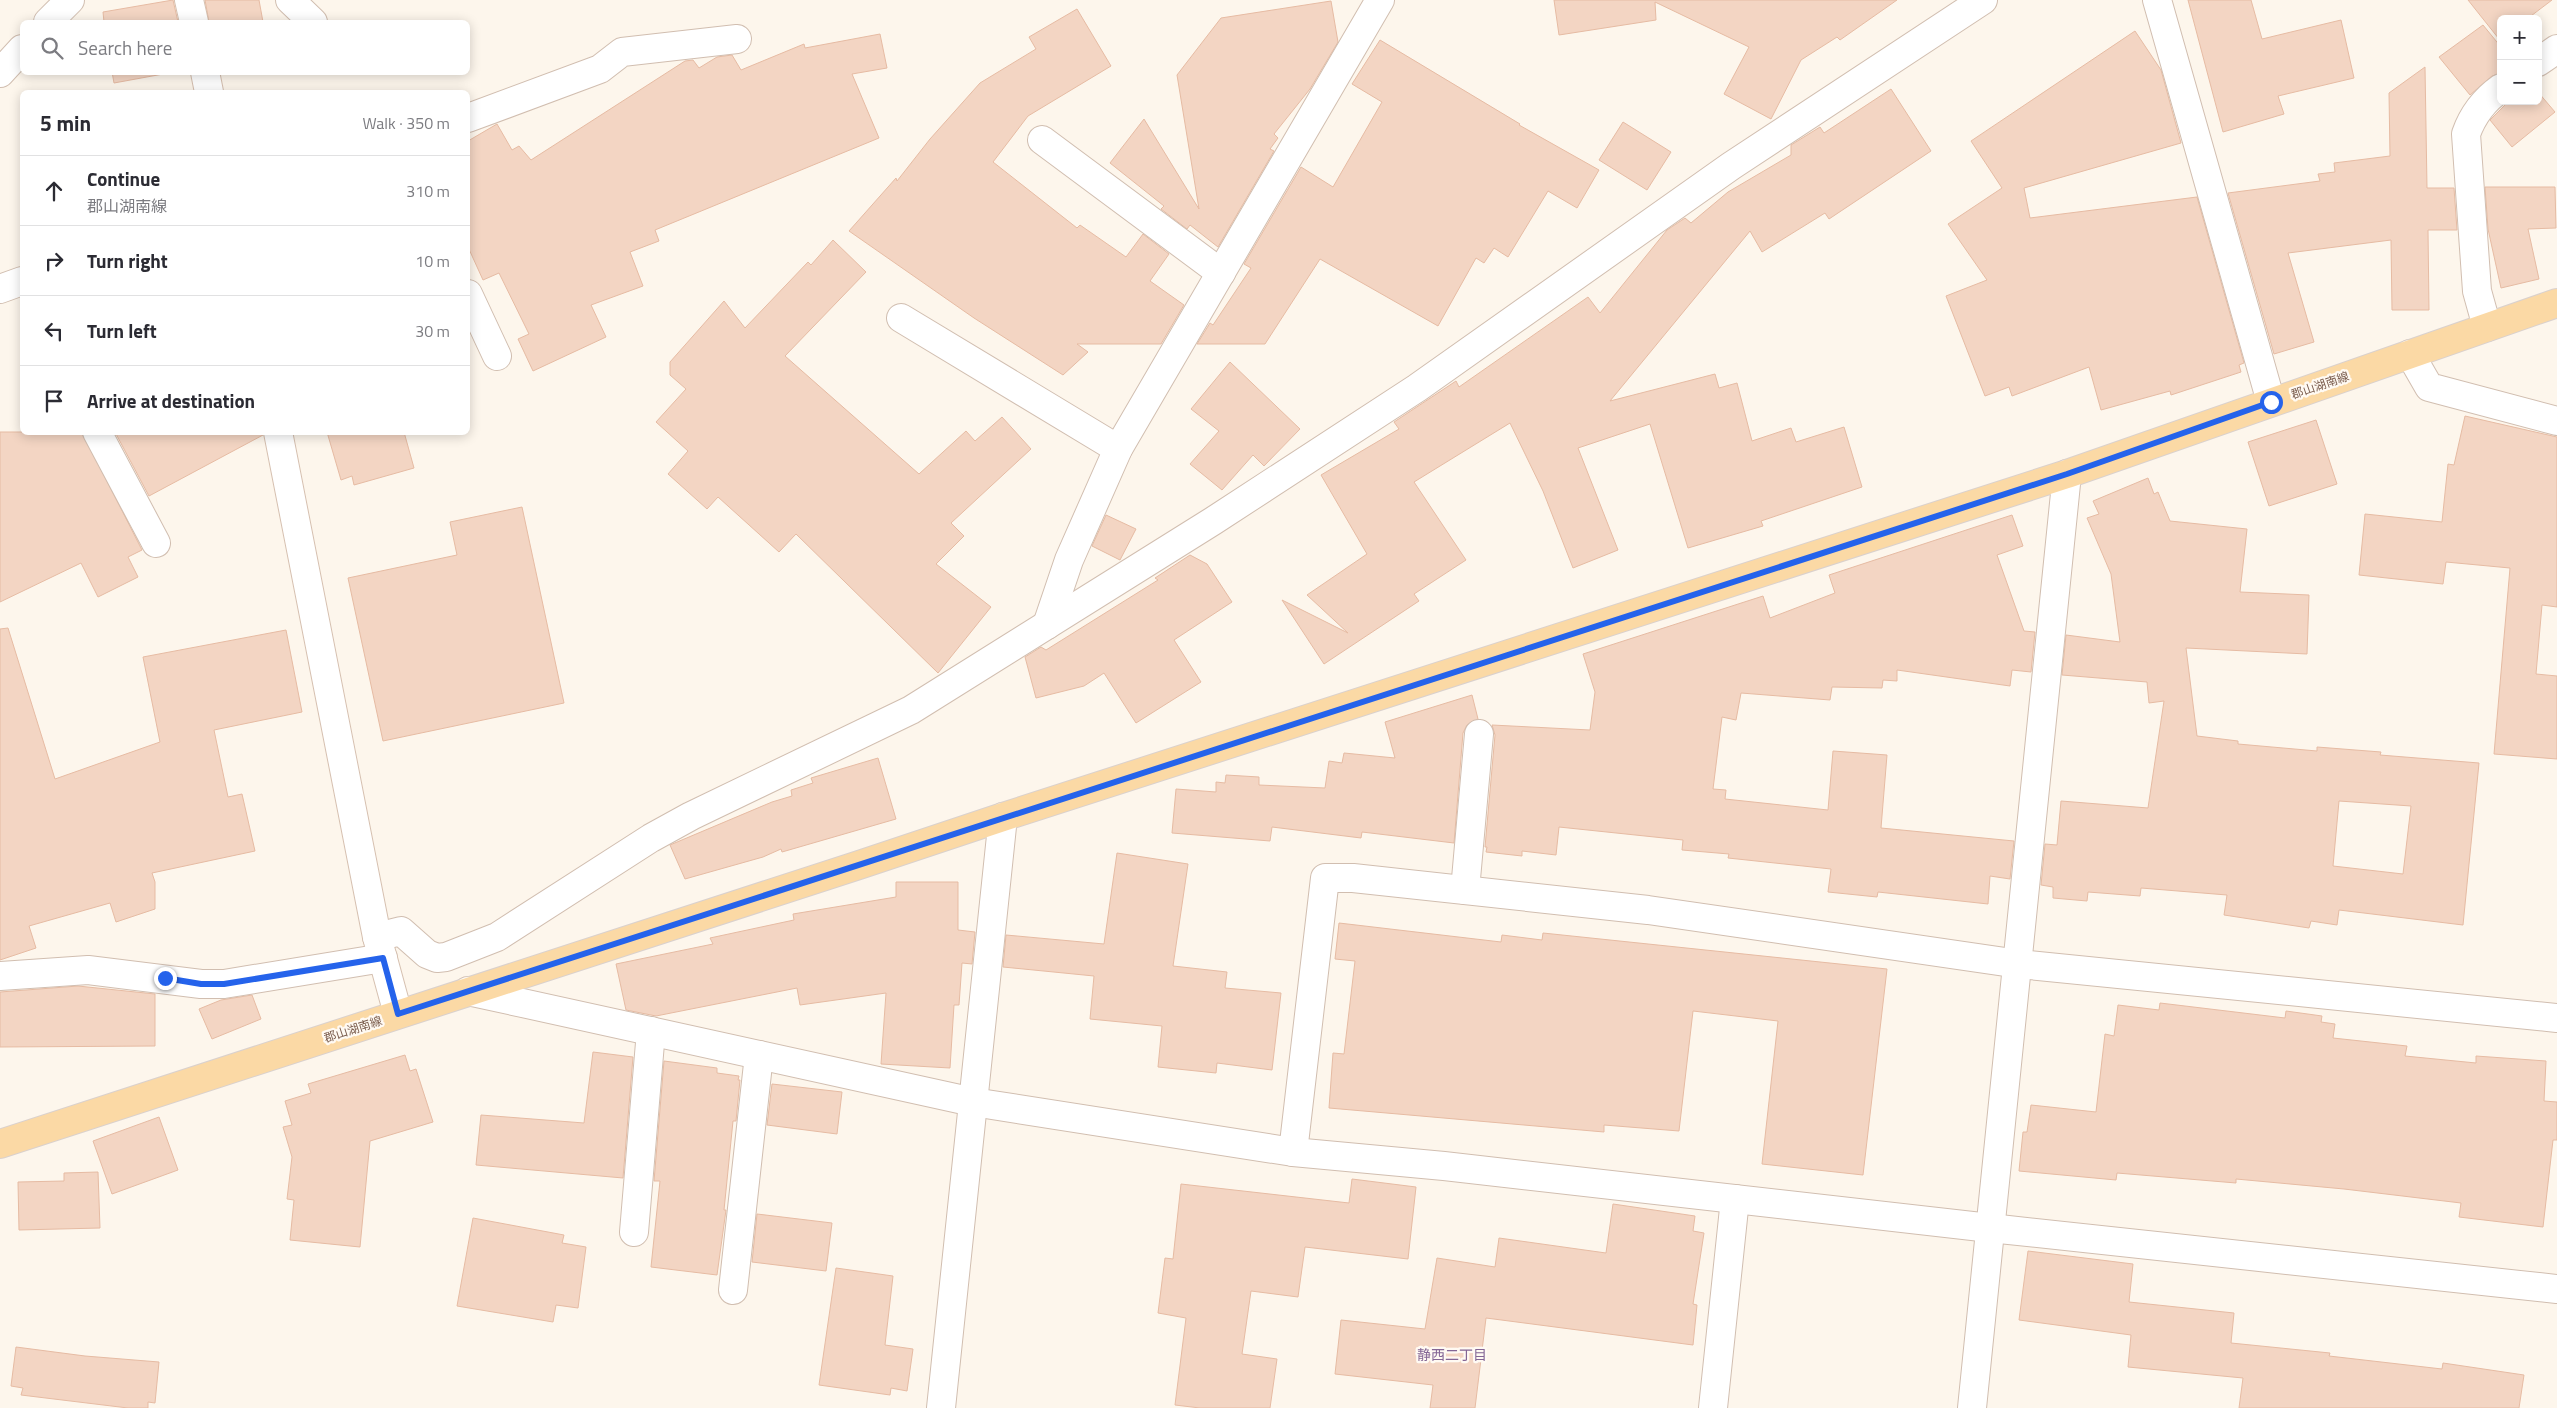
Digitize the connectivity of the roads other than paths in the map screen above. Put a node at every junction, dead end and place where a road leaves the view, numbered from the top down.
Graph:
1 (70, 0) edge
2 (189, 0) edge
3 (290, 0) edge
4 (1380, 0) edge
5 (1982, 0) edge
6 (2157, 0) edge
7 (50, 20) edge
8 (194, 20) edge
9 (311, 20) edge
10 (737, 39) dead end
11 (2557, 49) edge
12 (20, 51) edge
13 (2541, 60) edge
14 (0, 73) edge
15 (206, 75) edge
16 (209, 90) edge
17 (2497, 91) edge
18 (470, 117) edge
19 (1042, 140) dead end
20 (1221, 273) junction
21 (470, 298) edge
22 (2557, 303) edge
23 (901, 318) dead end
24 (2487, 328) junction
25 (2410, 354) junction
26 (498, 356) dead end
27 (2271, 402) junction
28 (2557, 421) edge
29 (99, 435) edge
30 (279, 435) edge
31 (1118, 448) junction
32 (2067, 474) junction
33 (156, 543) dead end
34 (1047, 625) junction
35 (1479, 734) dead end
36 (1003, 816) junction
37 (1465, 890) junction
38 (380, 947) junction
39 (2019, 964) junction
40 (0, 976) edge
41 (468, 991) junction
42 (398, 1014) junction
43 (2557, 1018) edge
44 (650, 1031) junction
45 (760, 1055) junction
46 (974, 1102) junction
47 (0, 1144) edge
48 (1292, 1152) junction
49 (1735, 1199) junction
50 (1990, 1228) junction
51 (634, 1232) dead end
52 (2557, 1289) edge
53 (733, 1290) dead end
54 (941, 1408) edge
55 (1713, 1408) edge
56 (1972, 1408) edge

1 - 7 street
2 - 8 street
3 - 9 street
4 - 20 street
5 - 34 street
6 - 27 street
10 - 18 street
11 - 13 street
12 - 14 street
15 - 16 street
17 - 24 street
19 - 20 street
20 - 31 street
21 - 26 street
22 - 24 main road, 郡山湖南線
23 - 31 street
24 - 25 main road, 郡山湖南線
25 - 27 main road, 郡山湖南線
25 - 28 street
27 - 32 main road, 郡山湖南線
29 - 33 street
30 - 38 street
31 - 34 street
32 - 36 main road, 郡山湖南線
32 - 39 street
34 - 38 street
35 - 37 street
36 - 41 main road, 郡山湖南線
36 - 46 street
37 - 39 street
37 - 48 street
38 - 40 street
38 - 42 street
39 - 43 street
39 - 50 street
41 - 42 main road, 郡山湖南線
41 - 44 street
42 - 47 main road, 郡山湖南線
44 - 45 street
44 - 51 street
45 - 46 street
45 - 53 street
46 - 48 street
46 - 54 street
48 - 49 street
49 - 50 street
49 - 55 street
50 - 52 street
50 - 56 street

